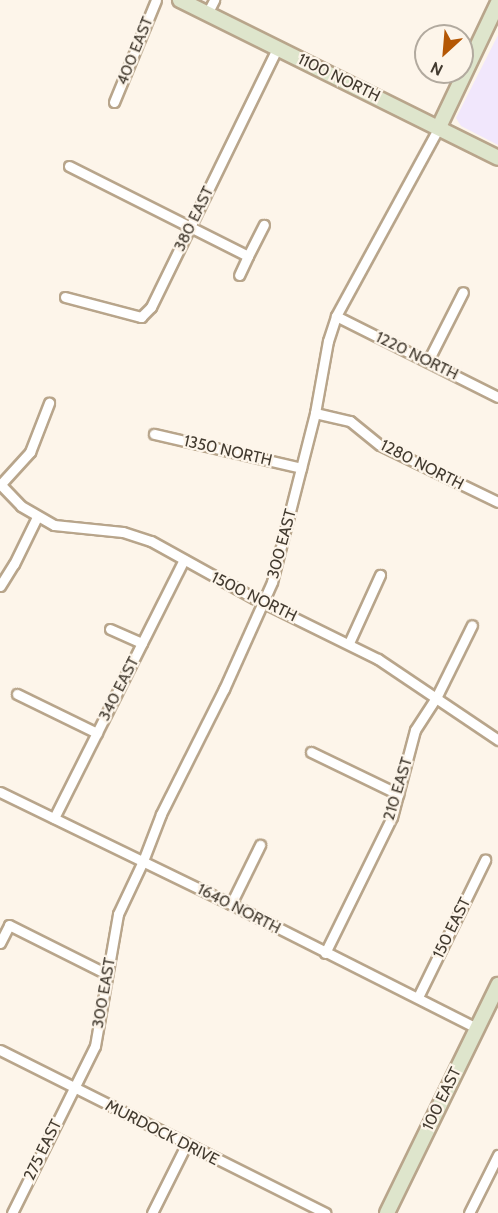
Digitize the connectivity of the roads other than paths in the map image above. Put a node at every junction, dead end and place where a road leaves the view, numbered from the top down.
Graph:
1 (156, 0) edge
2 (180, 0) edge
3 (214, 0) edge
4 (498, 3) edge
5 (207, 14) junction
6 (278, 47) junction
7 (114, 102) dead end
8 (440, 127) junction
9 (498, 158) edge
10 (69, 166) dead end
11 (264, 225) dead end
12 (190, 227) junction
13 (248, 256) junction
14 (239, 275) dead end
15 (463, 292) dead end
16 (65, 297) dead end
17 (336, 316) junction
18 (428, 361) junction
19 (498, 397) edge
20 (49, 403) dead end
21 (315, 413) junction
22 (154, 434) dead end
23 (301, 468) junction
24 (0, 485) edge
25 (498, 502) edge
26 (37, 517) junction
27 (184, 560) junction
28 (380, 575) dead end
29 (0, 586) edge
30 (265, 603) junction
31 (472, 625) dead end
32 (110, 629) dead end
33 (142, 643) junction
34 (349, 643) junction
35 (17, 694) dead end
36 (436, 698) junction
37 (97, 733) junction
38 (498, 740) edge
39 (311, 752) dead end
40 (0, 792) edge
41 (398, 794) junction
42 (54, 818) junction
43 (260, 845) dead end
44 (485, 860) dead end
45 (143, 861) junction
46 (231, 904) junction
47 (0, 943) edge
48 (325, 953) junction
49 (107, 974) junction
50 (498, 985) edge
51 (418, 997) junction
52 (477, 1028) junction
53 (0, 1050) edge
54 (73, 1088) junction
55 (186, 1145) junction
56 (498, 1155) edge
57 (12, 1213) edge
58 (152, 1213) edge
59 (326, 1213) edge
60 (387, 1213) edge
61 (469, 1213) edge

1 - 7 street, 400 EAST
2 - 5 street, 1100 NORTH
3 - 5 street
4 - 8 street, 300 EAST
5 - 6 street, 1100 NORTH
6 - 8 street, 1100 NORTH
6 - 12 street, 380 EAST
8 - 9 street, 1100 NORTH
8 - 17 street, 300 EAST
10 - 12 street
11 - 13 street
12 - 13 street
12 - 16 street, 380 EAST
13 - 14 street
15 - 18 street
17 - 18 street, 1220 NORTH
17 - 21 street, 300 EAST
18 - 19 street, 1220 NORTH
20 - 24 street
21 - 23 street, 300 EAST
21 - 25 street, 1280 NORTH
22 - 23 street, 1350 NORTH
23 - 30 street, 300 EAST
24 - 26 street, 1500 NORTH
26 - 27 street, 1500 NORTH
26 - 29 street
27 - 30 street, 1500 NORTH
27 - 33 street, 340 EAST
28 - 34 street
30 - 34 street, 1500 NORTH
30 - 45 street, 300 EAST
31 - 36 street, 210 EAST
32 - 33 street
33 - 37 street, 340 EAST
34 - 36 street, 1500 NORTH
35 - 37 street
36 - 38 street, 1500 NORTH
36 - 41 street, 210 EAST
37 - 42 street, 340 EAST
39 - 41 street
40 - 42 street, 1640 NORTH
41 - 48 street, 210 EAST
42 - 45 street, 1640 NORTH
43 - 46 street
44 - 51 street, 150 EAST
45 - 46 street, 1640 NORTH
45 - 49 street, 300 EAST
46 - 48 street, 1640 NORTH
47 - 49 street
48 - 51 street, 1640 NORTH
49 - 54 street, 300 EAST
50 - 52 street, 100 EAST
51 - 52 street, 1640 NORTH
52 - 60 street, 100 EAST
53 - 54 street, MURDOCK DRIVE
54 - 55 street, MURDOCK DRIVE
54 - 57 street, 275 EAST
55 - 58 street
55 - 59 street, MURDOCK DRIVE
56 - 61 street

